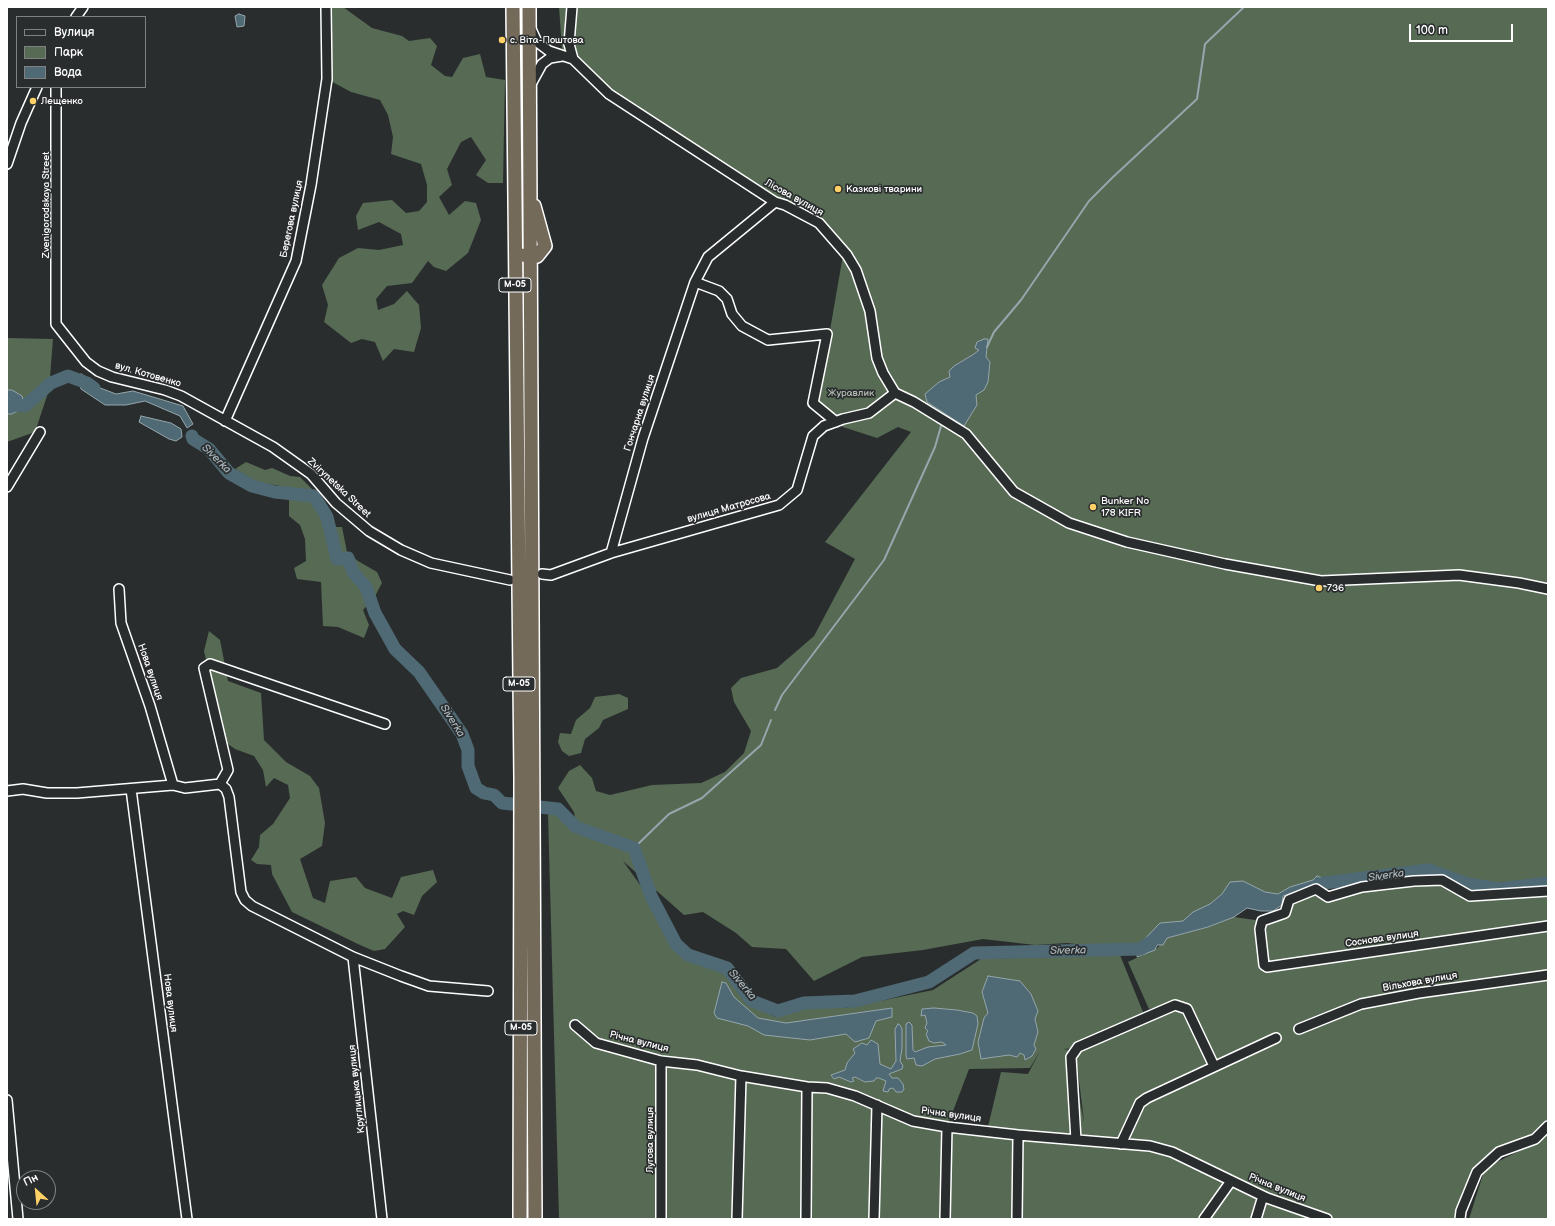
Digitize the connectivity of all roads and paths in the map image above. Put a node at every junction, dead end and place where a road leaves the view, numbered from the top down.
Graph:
1 (83, 7) edge
2 (326, 7) edge
3 (513, 7) edge
4 (529, 7) edge
5 (572, 7) edge
6 (77, 16) edge
7 (530, 28) junction
8 (563, 56) junction
9 (573, 59) junction
10 (37, 88) edge
11 (57, 88) edge
12 (528, 94) junction
13 (7, 164) edge
14 (514, 199) junction
15 (774, 202) junction
16 (530, 258) junction
17 (695, 282) junction
18 (56, 324) joint
19 (895, 393) junction
20 (225, 421) junction
21 (836, 422) junction
22 (40, 432) dead end
23 (7, 487) edge
24 (611, 553) junction
25 (525, 563) junction
26 (542, 574) dead end
27 (514, 585) junction
28 (119, 589) dead end
29 (1548, 589) edge
30 (385, 724) dead end
31 (527, 778) junction
32 (220, 784) junction
33 (173, 785) junction
34 (131, 789) junction
35 (7, 791) edge
36 (527, 837) junction
37 (1548, 891) edge
38 (1548, 926) edge
39 (353, 957) junction
40 (1548, 975) edge
41 (488, 991) dead end
42 (575, 1025) dead end
43 (1299, 1029) dead end
44 (1276, 1038) dead end
45 (661, 1061) junction
46 (1214, 1066) junction
47 (741, 1076) junction
48 (807, 1087) junction
49 (7, 1100) edge
50 (877, 1105) junction
51 (1548, 1126) edge
52 (947, 1127) junction
53 (1018, 1135) junction
54 (1076, 1140) junction
55 (1121, 1144) junction
56 (1231, 1181) junction
57 (1263, 1196) junction
58 (1314, 1217) edge
59 (18, 1219) edge
60 (187, 1219) edge
61 (382, 1219) edge
62 (520, 1219) edge
63 (535, 1219) edge
64 (661, 1219) edge
65 (737, 1219) edge
66 (806, 1219) edge
67 (874, 1219) edge
68 (945, 1219) edge
69 (1017, 1219) edge
70 (1204, 1219) edge
71 (1256, 1219) edge
72 (1326, 1219) edge
73 (1460, 1219) edge

1 - 6 street
2 - 20 street, Берегова вулиця
3 - 14 highway, М-05
4 - 7 highway
5 - 9 street
7 - 8 street, Лісова вулиця
7 - 12 highway
8 - 9 street, Лісова вулиця
8 - 12 street
9 - 15 street, Лісова вулиця
10 - 13 street
11 - 18 street, Zvenigorodskaya Street
12 - 16 highway
14 - 16 highway
14 - 25 highway, М-05
15 - 17 street, Гончарна вулиця
15 - 19 street, Лісова вулиця
16 - 25 highway, М-05
17 - 21 street
17 - 24 street, Гончарна вулиця
18 - 20 street, вул. Котовенко
19 - 21 street, вулиця Матросова
19 - 29 street
20 - 27 street, Zvirynetska Street
21 - 24 street, вулиця Матросова
22 - 23 street
24 - 26 street, вулиця Матросова
25 - 27 highway, М-05
25 - 31 highway, М-05
27 - 31 highway, М-05
28 - 33 street, Нова вулиця
30 - 32 street
31 - 36 highway, М-05
32 - 33 street
32 - 39 street
33 - 34 street
34 - 35 street
34 - 60 street, Нова вулиця
36 - 62 highway, М-05
36 - 63 highway, М-05
37 - 38 street, Соснова вулиця
39 - 41 street
39 - 61 street, Круглицька вулиця
40 - 43 street, Вільхова вулиця
42 - 45 street, Річна вулиця
44 - 46 street
45 - 47 street, Річна вулиця
45 - 64 street, Лугова вулиця
46 - 54 street
46 - 55 street
47 - 48 street, Річна вулиця
47 - 65 street
48 - 50 street, Річна вулиця
48 - 66 street
49 - 59 street
50 - 52 street, Річна вулиця
50 - 67 street
51 - 73 street
52 - 53 street, Річна вулиця
52 - 68 street
53 - 54 street, Річна вулиця
53 - 69 street
54 - 55 street, Річна вулиця
55 - 56 street, Річна вулиця
56 - 57 street, Річна вулиця
56 - 70 street
57 - 58 street, Річна вулиця
57 - 71 street
58 - 72 street, Річна вулиця

